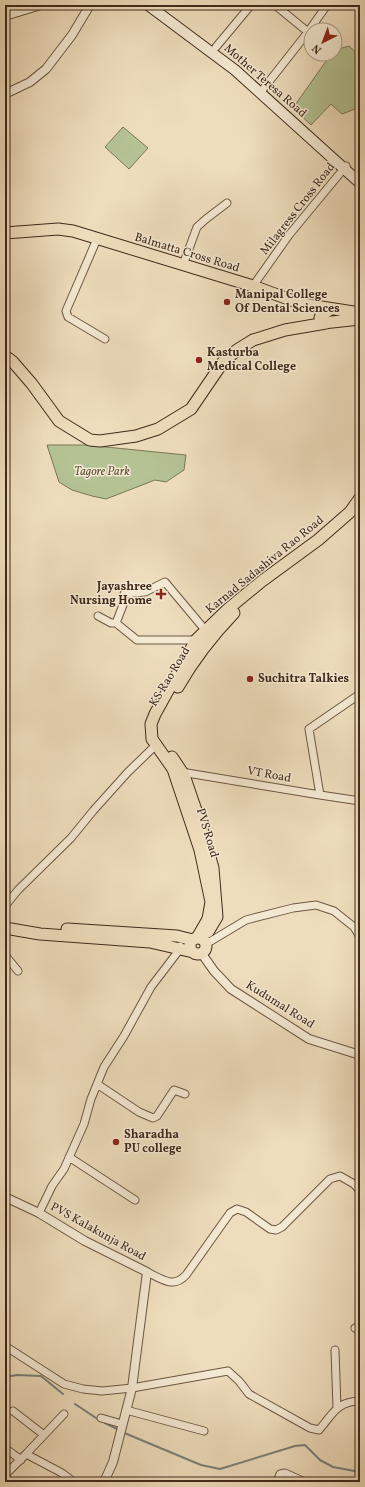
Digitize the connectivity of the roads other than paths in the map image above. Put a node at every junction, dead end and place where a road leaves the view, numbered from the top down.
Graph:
1 (41, 5) edge
2 (90, 5) edge
3 (148, 5) edge
4 (159, 5) edge
5 (251, 5) edge
6 (275, 5) edge
7 (327, 5) edge
8 (5, 16) edge
9 (315, 22) edge
10 (303, 28) edge
11 (303, 38) edge
12 (216, 48) junction
13 (264, 88) junction
14 (5, 94) edge
15 (345, 167) junction
16 (360, 175) edge
17 (360, 183) edge
18 (227, 203) dead end
19 (5, 233) edge
20 (97, 239) junction
21 (183, 265) junction
22 (253, 286) junction
23 (302, 304) junction
24 (331, 309) junction
25 (360, 313) edge
26 (360, 319) edge
27 (331, 322) junction
28 (312, 326) junction
29 (105, 339) dead end
30 (5, 356) edge
31 (360, 498) edge
32 (360, 505) edge
33 (98, 616) dead end
34 (116, 623) junction
35 (206, 630) junction
36 (200, 643) junction
37 (360, 694) edge
38 (154, 742) junction
39 (178, 772) junction
40 (320, 795) junction
41 (360, 800) edge
42 (5, 906) edge
43 (6, 925) edge
44 (360, 937) edge
45 (197, 944) junction
46 (180, 949) junction
47 (5, 955) edge
48 (18, 971) dead end
49 (360, 1055) edge
50 (98, 1084) junction
51 (185, 1094) dead end
52 (69, 1157) junction
53 (357, 1183) edge
54 (360, 1191) edge
55 (6, 1198) edge
56 (135, 1200) dead end
57 (5, 1208) edge
58 (39, 1213) junction
59 (147, 1272) junction
60 (5, 1346) edge
61 (335, 1350) dead end
62 (132, 1388) junction
63 (360, 1401) edge
64 (337, 1408) junction
65 (126, 1410) junction
66 (13, 1411) dead end
67 (64, 1414) dead end
68 (102, 1418) dead end
69 (122, 1425) junction
70 (204, 1431) dead end
71 (44, 1435) junction
72 (5, 1448) edge
73 (24, 1457) junction
74 (5, 1475) edge
75 (74, 1482) edge
76 (104, 1482) edge
77 (277, 1482) edge
78 (305, 1482) edge

1 - 8 street
2 - 14 street
3 - 15 main road, Mother Teresa Road
4 - 12 main road
5 - 12 street
6 - 10 street
7 - 9 street
11 - 13 street
12 - 13 main road
13 - 15 main road
15 - 16 main road
15 - 17 main road, Mother Teresa Road
15 - 22 street, Milagress Cross Road
18 - 21 street
19 - 20 main road, Balmatta Cross Road
20 - 21 main road, Balmatta Cross Road
20 - 29 street
21 - 22 main road, Balmatta Cross Road
22 - 23 main road, Balmatta Cross Road
23 - 24 main road, Balmatta Cross Road
23 - 28 main road
24 - 25 main road, Balmatta Cross Road
24 - 27 main road
26 - 27 main road
27 - 28 main road
28 - 30 main road
31 - 35 main road, Karnad Sadashiva Rao Road
32 - 36 main road, KS Rao Road
33 - 34 street
34 - 35 street
34 - 36 street
35 - 36 main road, Karnad Sadashiva Rao Road
36 - 38 main road, Karnad Sadashiva Rao Road
36 - 39 main road, KS Rao Road
37 - 40 street
38 - 39 main road, PVS Road
38 - 42 street
39 - 40 street, VT Road
39 - 45 main road, PVS Road
40 - 41 street, VT Road
43 - 45 main road
43 - 46 main road
44 - 45 street
45 - 46 main road
45 - 49 street, Kudumal Road
46 - 50 street
47 - 48 street
50 - 51 street
50 - 52 street
52 - 56 street
52 - 58 street
53 - 54 street
53 - 59 street, PVS Kalakunja Road
55 - 57 street
55 - 58 street, PVS Kalakunja Road
58 - 59 street, PVS Kalakunja Road
59 - 62 street
60 - 62 street
61 - 64 street
62 - 64 street
62 - 65 street
63 - 64 street
65 - 69 street
65 - 70 street
66 - 71 street
67 - 71 street
68 - 69 street
69 - 76 street
71 - 73 street
72 - 73 street
73 - 74 street
73 - 75 street
77 - 78 street

